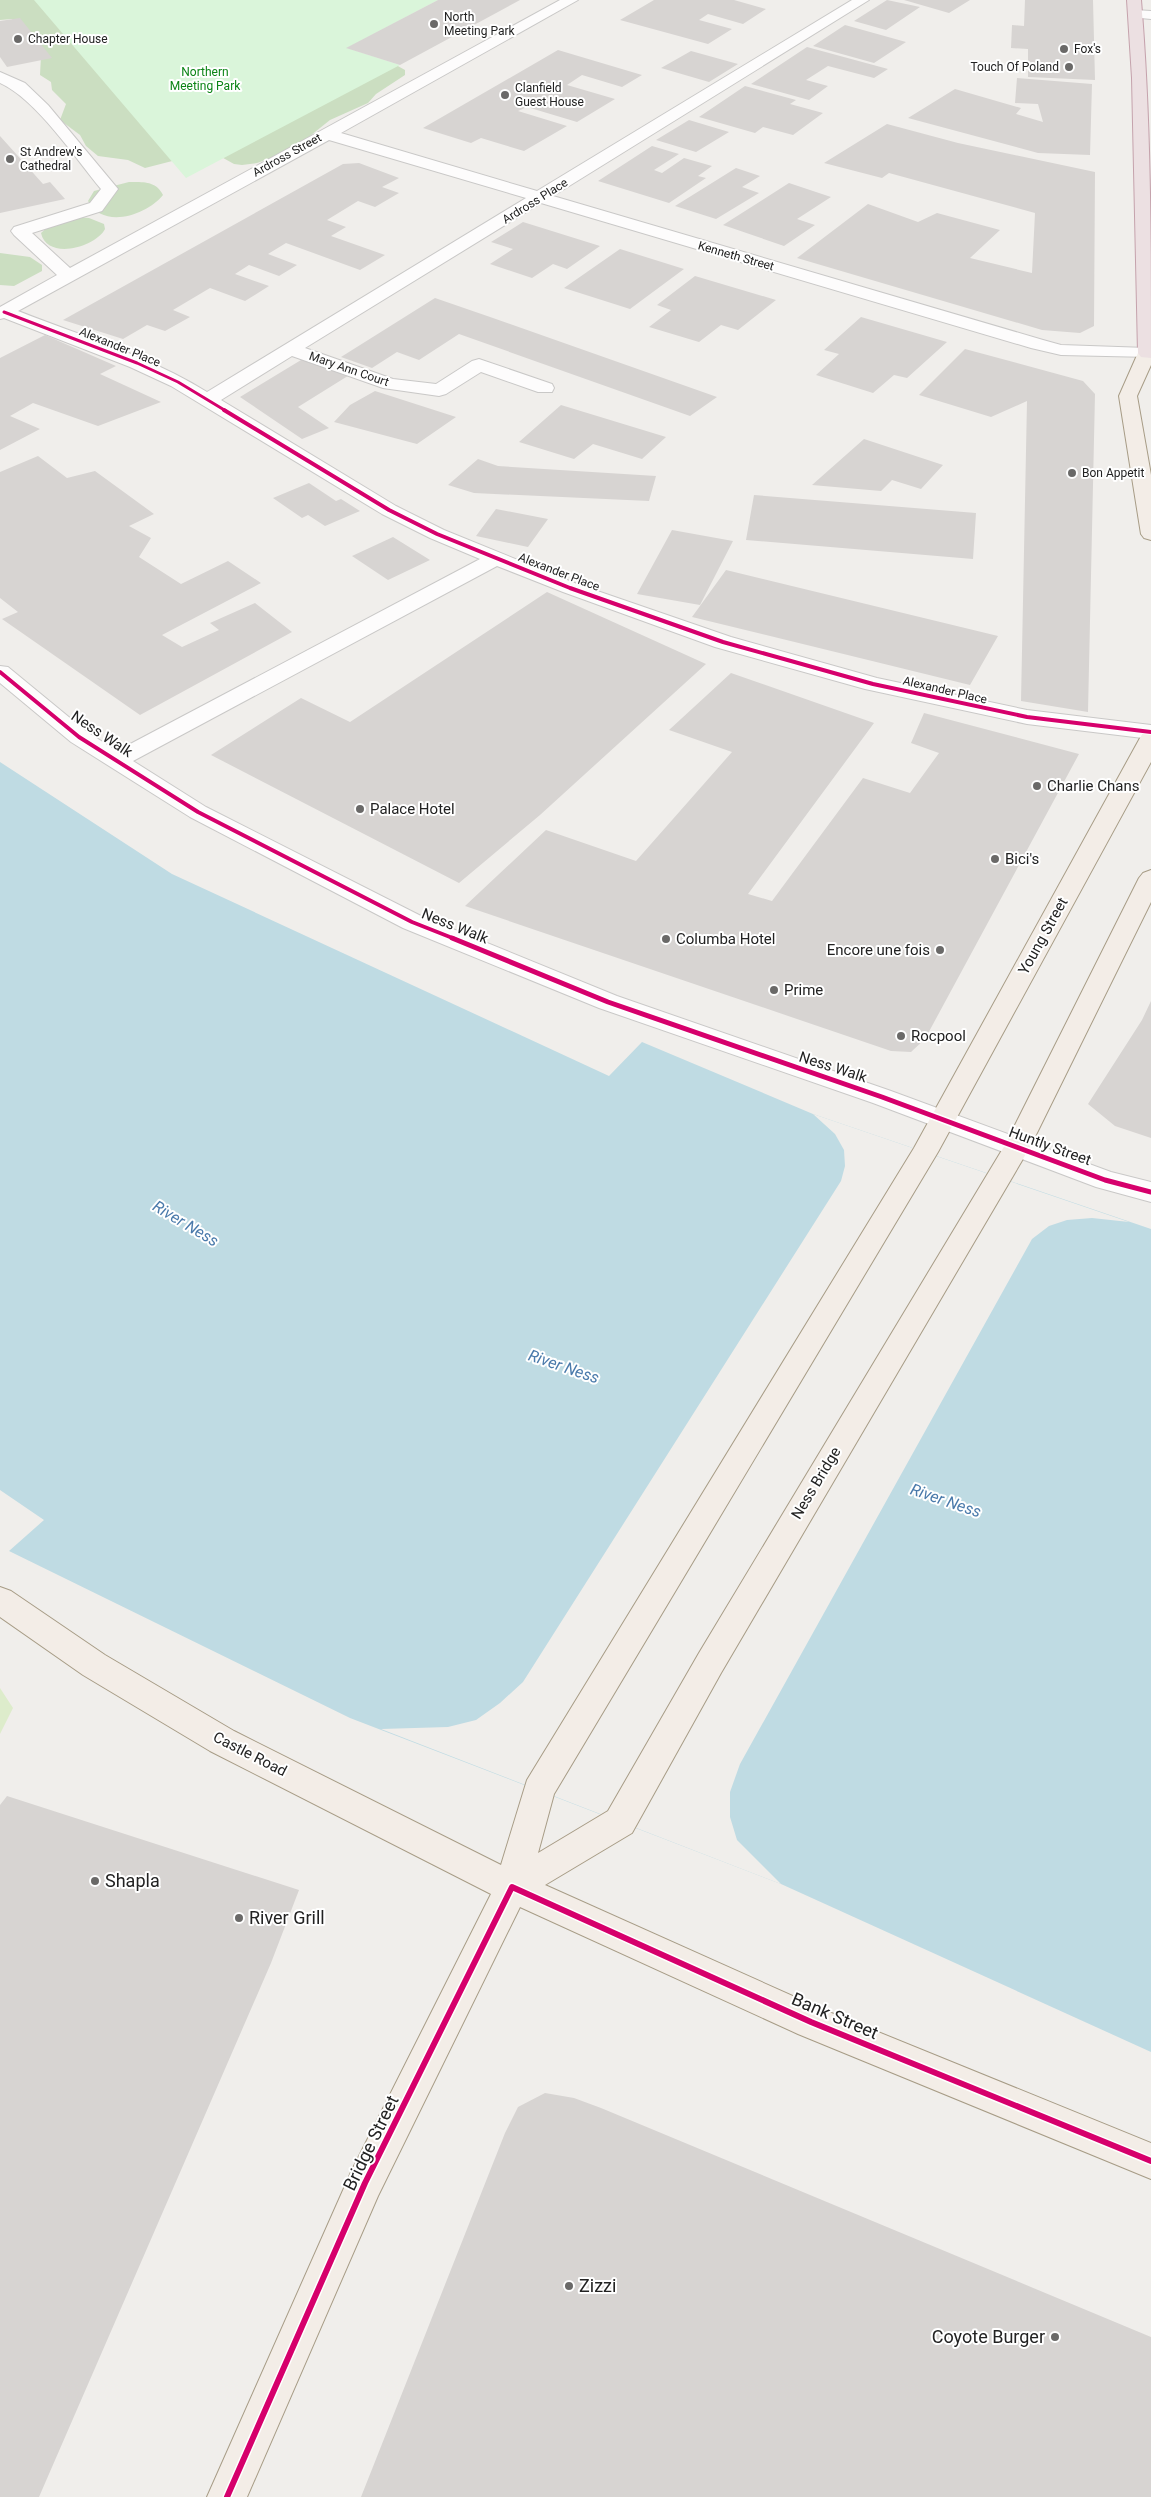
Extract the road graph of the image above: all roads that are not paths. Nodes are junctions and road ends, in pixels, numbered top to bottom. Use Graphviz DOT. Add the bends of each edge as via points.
graph roads {
  1 [pos="571,0"];
  2 [pos="862,0"];
  3 [pos="1140,9"];
  4 [pos="0,77"];
  5 [pos="326,134"];
  6 [pos="539,198"];
  7 [pos="68,276"];
  8 [pos="2,313"];
  9 [pos="292,350"];
  10 [pos="1150,355"];
  11 [pos="545,388"];
  12 [pos="207,400"];
  13 [pos="1151,534"];
  14 [pos="496,558"];
  15 [pos="0,672"];
  16 [pos="1150,744"];
  17 [pos="118,760"];
  18 [pos="1151,878"];
  19 [pos="942,1120"];
  20 [pos="1017,1147"];
  21 [pos="1151,1192"];
  22 [pos="0,1600"];
  23 [pos="512,1887"];
  24 [pos="1151,2161"];
  25 [pos="226,2497"];
  1 -- 5 [label="street, Ardross Street"];
  2 -- 6 [label="street, Ardross Place"];
  3 -- 10 [label="highway"];
  4 -- 7 [label="street" via="20,86 42,108 110,190 96,207 20,231"];
  5 -- 6 [label="street, Kenneth Street"];
  5 -- 7 [label="street, Ardross Street"];
  6 -- 9 [label="street, Ardross Place"];
  6 -- 10 [label="street, Kenneth Street" via="1061,350"];
  7 -- 8 [label="street, Ardross Street"];
  8 -- 12 [label="street, Alexander Place" via="137,363"];
  9 -- 11 [label="street, Mary Ann Court" via="390,384 440,390 479,365"];
  9 -- 12 [label="street, Ardross Place"];
  10 -- 13 [label="main road" via="1128,396"];
  12 -- 14 [label="street, Alexander Place" via="390,510"];
  14 -- 16 [label="street, Alexander Place" via="723,642 873,684"];
  14 -- 17 [label="street"];
  15 -- 17 [label="street, Ness Walk" via="79,737"];
  16 -- 19 [label="main road, Young Street"];
  17 -- 19 [label="street, Ness Walk" via="198,812 412,922 608,1002"];
  18 -- 20 [label="main road"];
  19 -- 20 [label="street, Huntly Street"];
  19 -- 23 [label="main road" via="538,1790"];
  20 -- 21 [label="street, Huntly Street" via="1105,1180"];
  20 -- 23 [label="main road, Ness Bridge" via="710,1664 620,1822"];
  22 -- 23 [label="main road, Castle Road" via="94,1665 222,1741"];
  23 -- 24 [label="main road, Bank Street" via="811,2022"];
  23 -- 25 [label="main road, Bridge Street" via="365,2183"];
}
